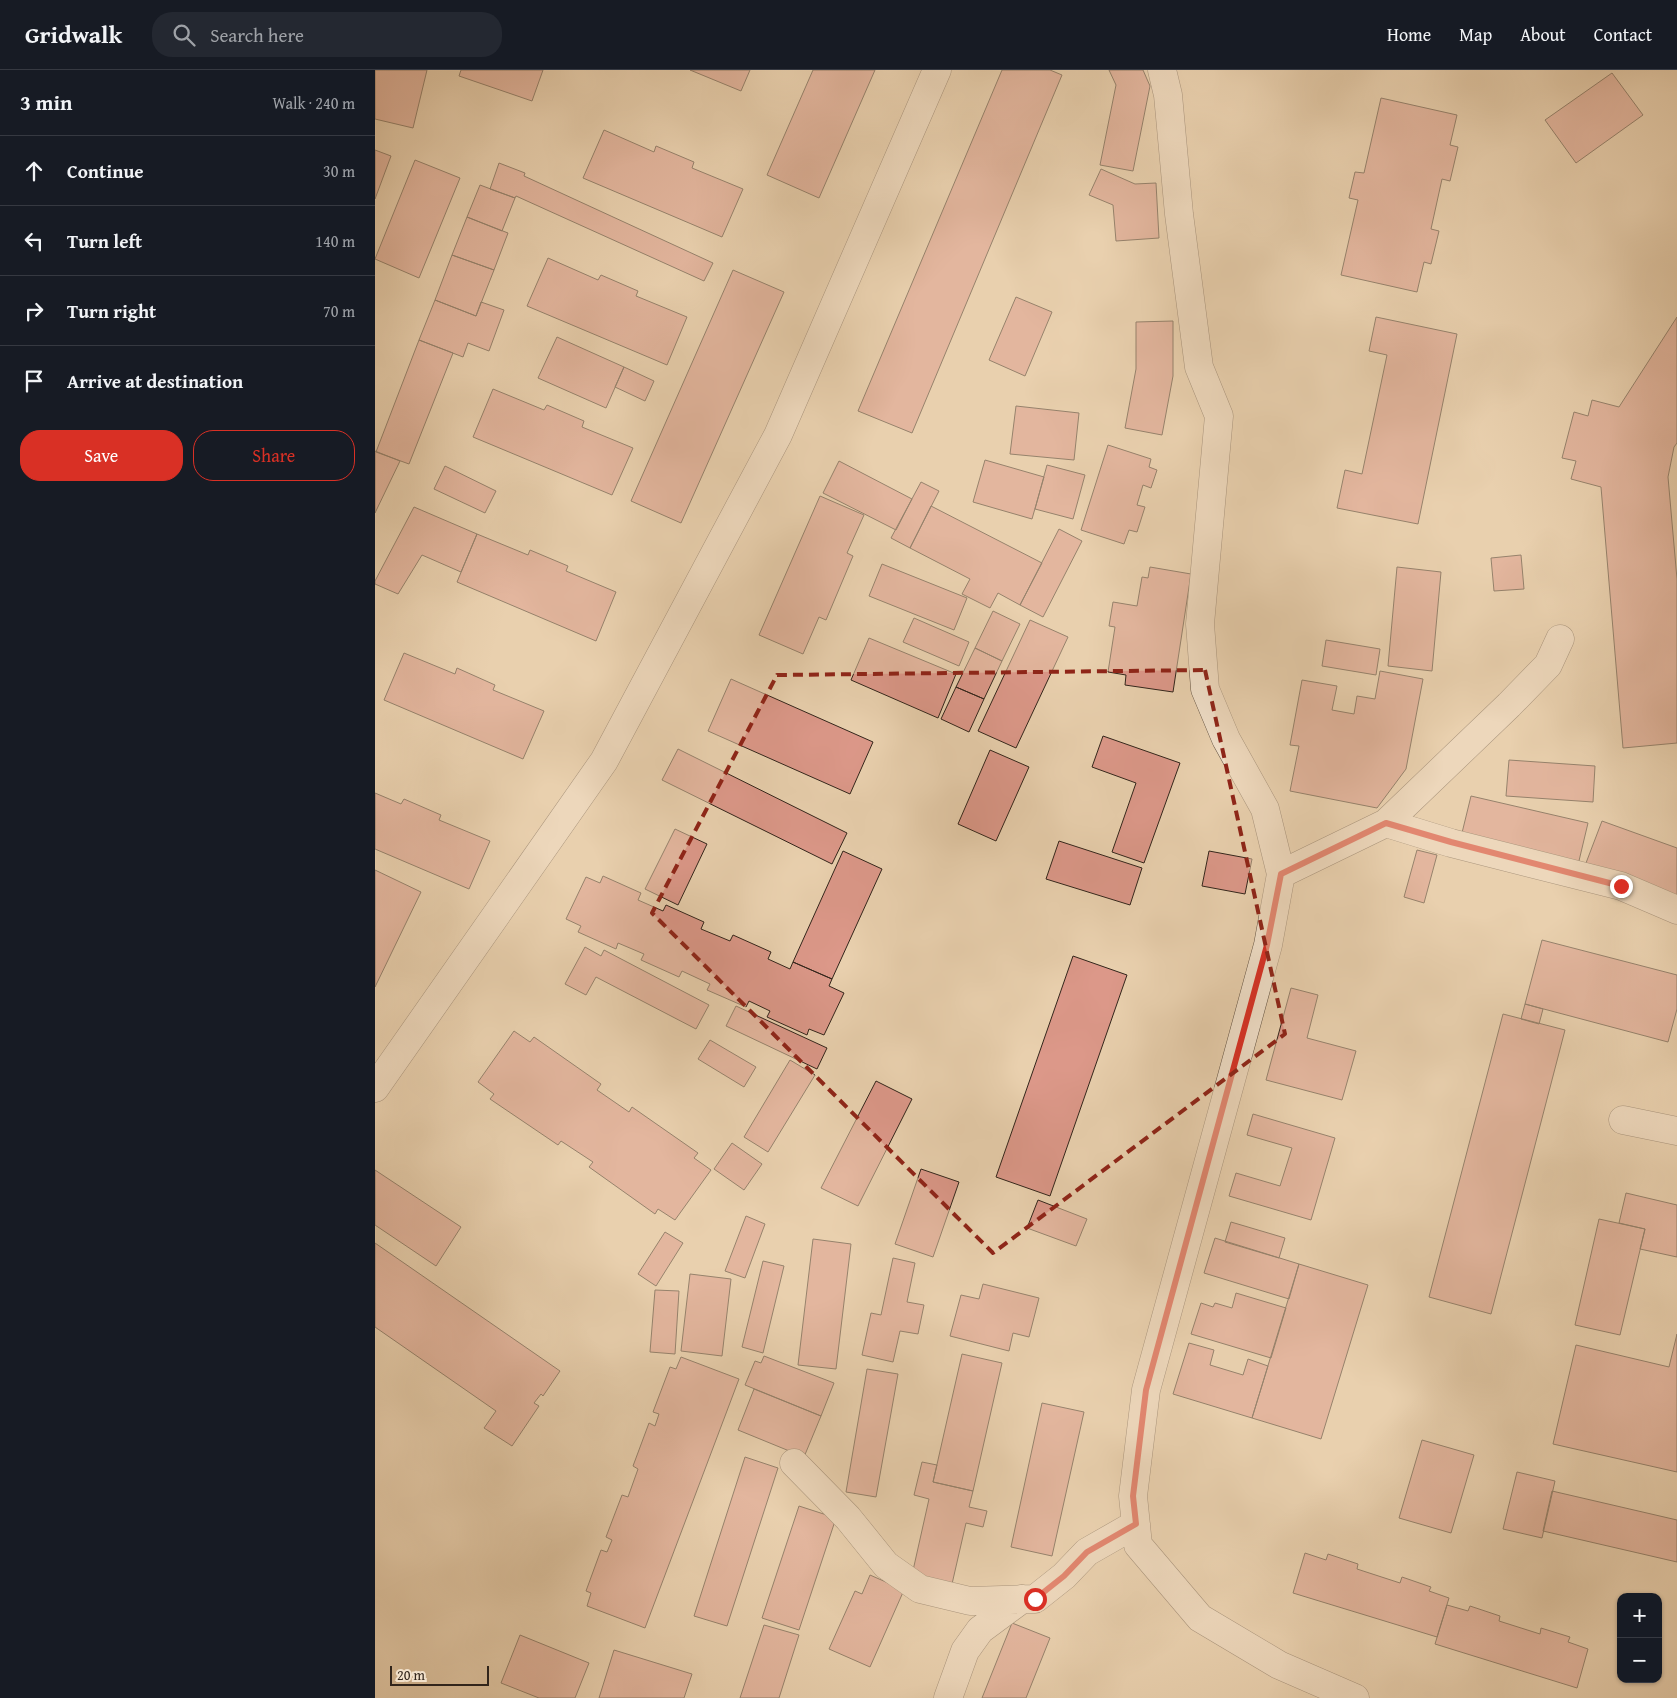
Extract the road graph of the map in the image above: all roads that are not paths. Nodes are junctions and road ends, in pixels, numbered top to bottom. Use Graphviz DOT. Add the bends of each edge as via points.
graph roads {
  1 [pos="937,70"];
  2 [pos="1162,70"];
  3 [pos="1560,639"];
  4 [pos="1386,823"];
  5 [pos="1281,874"];
  6 [pos="1677,910"];
  7 [pos="375,1088"];
  8 [pos="1623,1120"];
  9 [pos="1677,1132"];
  10 [pos="794,1463"];
  11 [pos="1136,1524"];
  12 [pos="1022,1599"];
  13 [pos="948,1698"];
  14 [pos="1355,1698"];
  1 -- 7 [label="street" via="778,435 604,761"];
  2 -- 5 [label="street" via="1168,95 1179,214 1199,367 1219,416 1200,624 1205,689 1226,739 1265,809"];
  3 -- 4 [label="street" via="1548,664 1509,706"];
  4 -- 5 [label="street"];
  4 -- 6 [label="street" via="1621,886"];
  5 -- 11 [label="street" via="1267,945 1146,1390 1133,1496"];
  8 -- 9 [label="street"];
  10 -- 12 [label="street" via="848,1518 886,1565 920,1589 970,1601"];
  11 -- 12 [label="street" via="1087,1552 1035,1599"];
  11 -- 14 [label="street" via="1138,1544 1200,1618 1279,1665"];
  12 -- 13 [label="street" via="980,1630 965,1651"];
}
